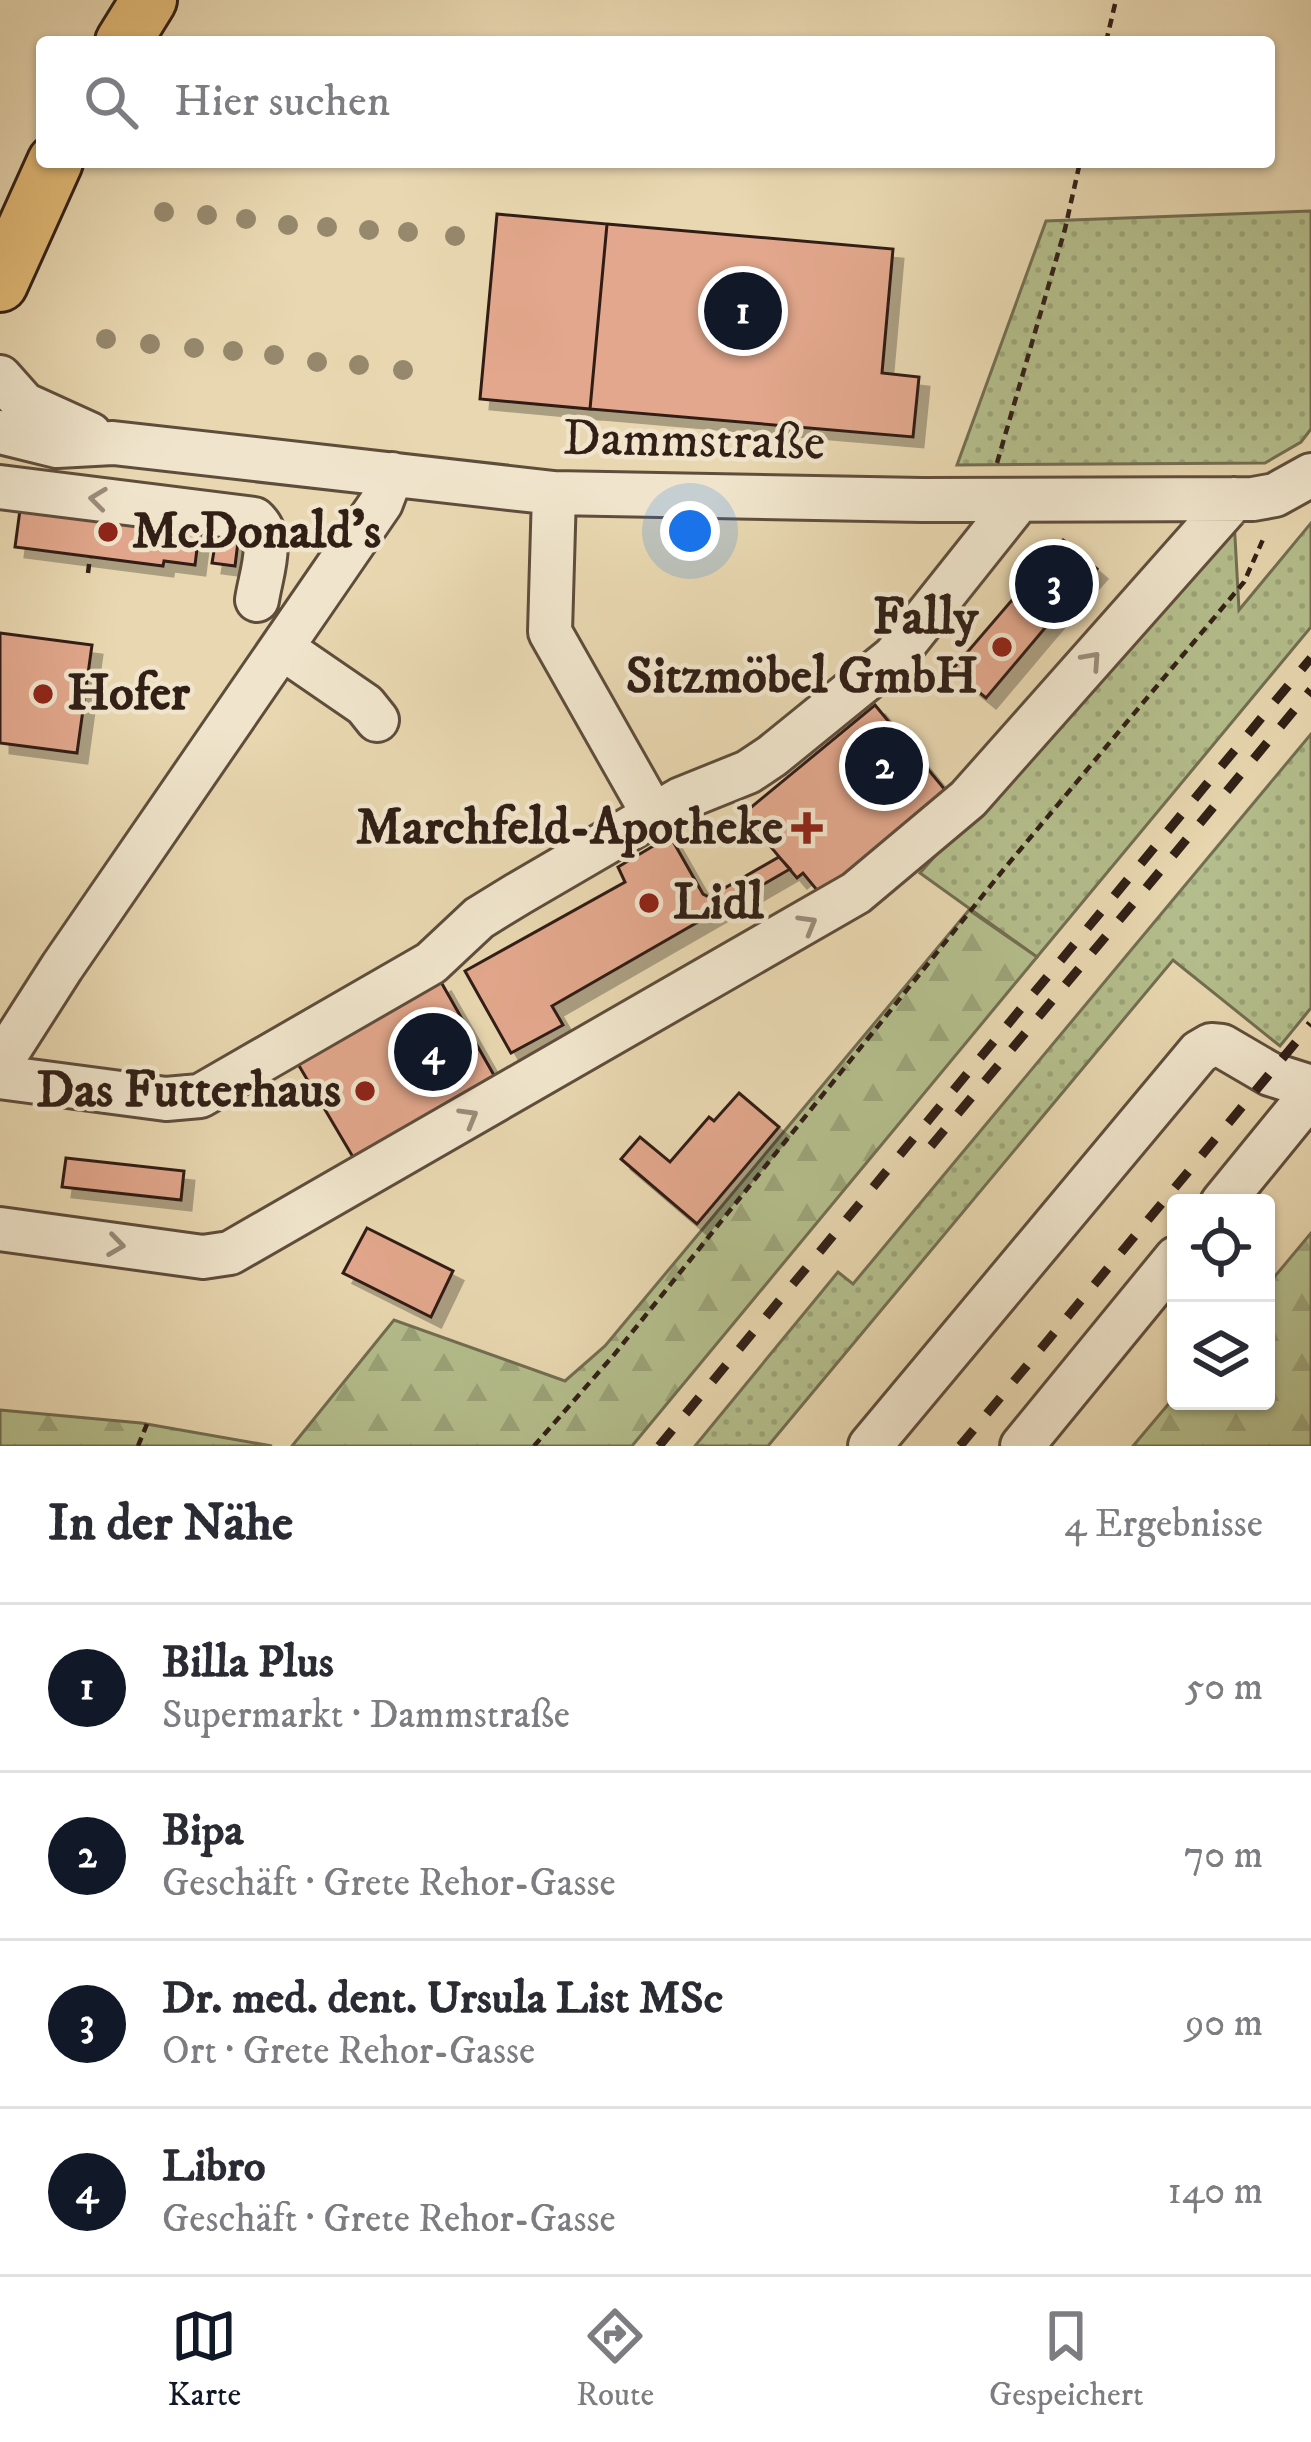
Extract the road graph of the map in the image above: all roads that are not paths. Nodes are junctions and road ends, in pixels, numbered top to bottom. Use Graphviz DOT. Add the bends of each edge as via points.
graph roads {
  1 [pos="149,0"];
  2 [pos="127,36"];
  3 [pos="37,168"];
  4 [pos="52,168"];
  5 [pos="0,215"];
  6 [pos="0,284"];
  7 [pos="0,377"];
  8 [pos="0,432"];
  9 [pos="113,443"];
  10 [pos="392,475"];
  11 [pos="1007,485"];
  12 [pos="0,487"];
  13 [pos="1273,490"];
  14 [pos="554,493"];
  15 [pos="256,599"];
  16 [pos="283,648"];
  17 [pos="377,720"];
  18 [pos="653,814"];
  19 [pos="0,1064"];
  20 [pos="0,1077"];
  21 [pos="1311,1090"];
  22 [pos="1229,1194"];
  23 [pos="0,1229"];
  24 [pos="1167,1269"];
  25 [pos="870,1446"];
  26 [pos="1022,1446"];
  1 -- 2 [label="main road"];
  3 -- 5 [label="main road"];
  4 -- 6 [label="main road"];
  7 -- 9 [label="street, Dammstraße" via="24,404"];
  8 -- 9 [label="street, Dammstraße" via="57,446"];
  9 -- 10 [label="street, Dammstraße"];
  10 -- 14 [label="street, Dammstraße"];
  10 -- 16 [label="street"];
  11 -- 13 [label="street, Dammstraße"];
  11 -- 14 [label="street, Dammstraße"];
  11 -- 18 [label="street" via="875,675 748,772"];
  15 -- 12 [label="street, one-way" via="267,538 254,519"];
  23 -- 13 [label="street, one-way" via="203,1257 230,1253 827,912 968,799"];
  14 -- 18 [label="street" via="550,632"];
  16 -- 17 [label="street"];
  16 -- 19 [label="street"];
  18 -- 20 [label="street" via="479,917 430,963 200,1096 166,1099"];
  21 -- 22 [label="street"];
  21 -- 25 [label="street" via="1222,1046 1199,1052"];
  24 -- 26 [label="street"];
}
